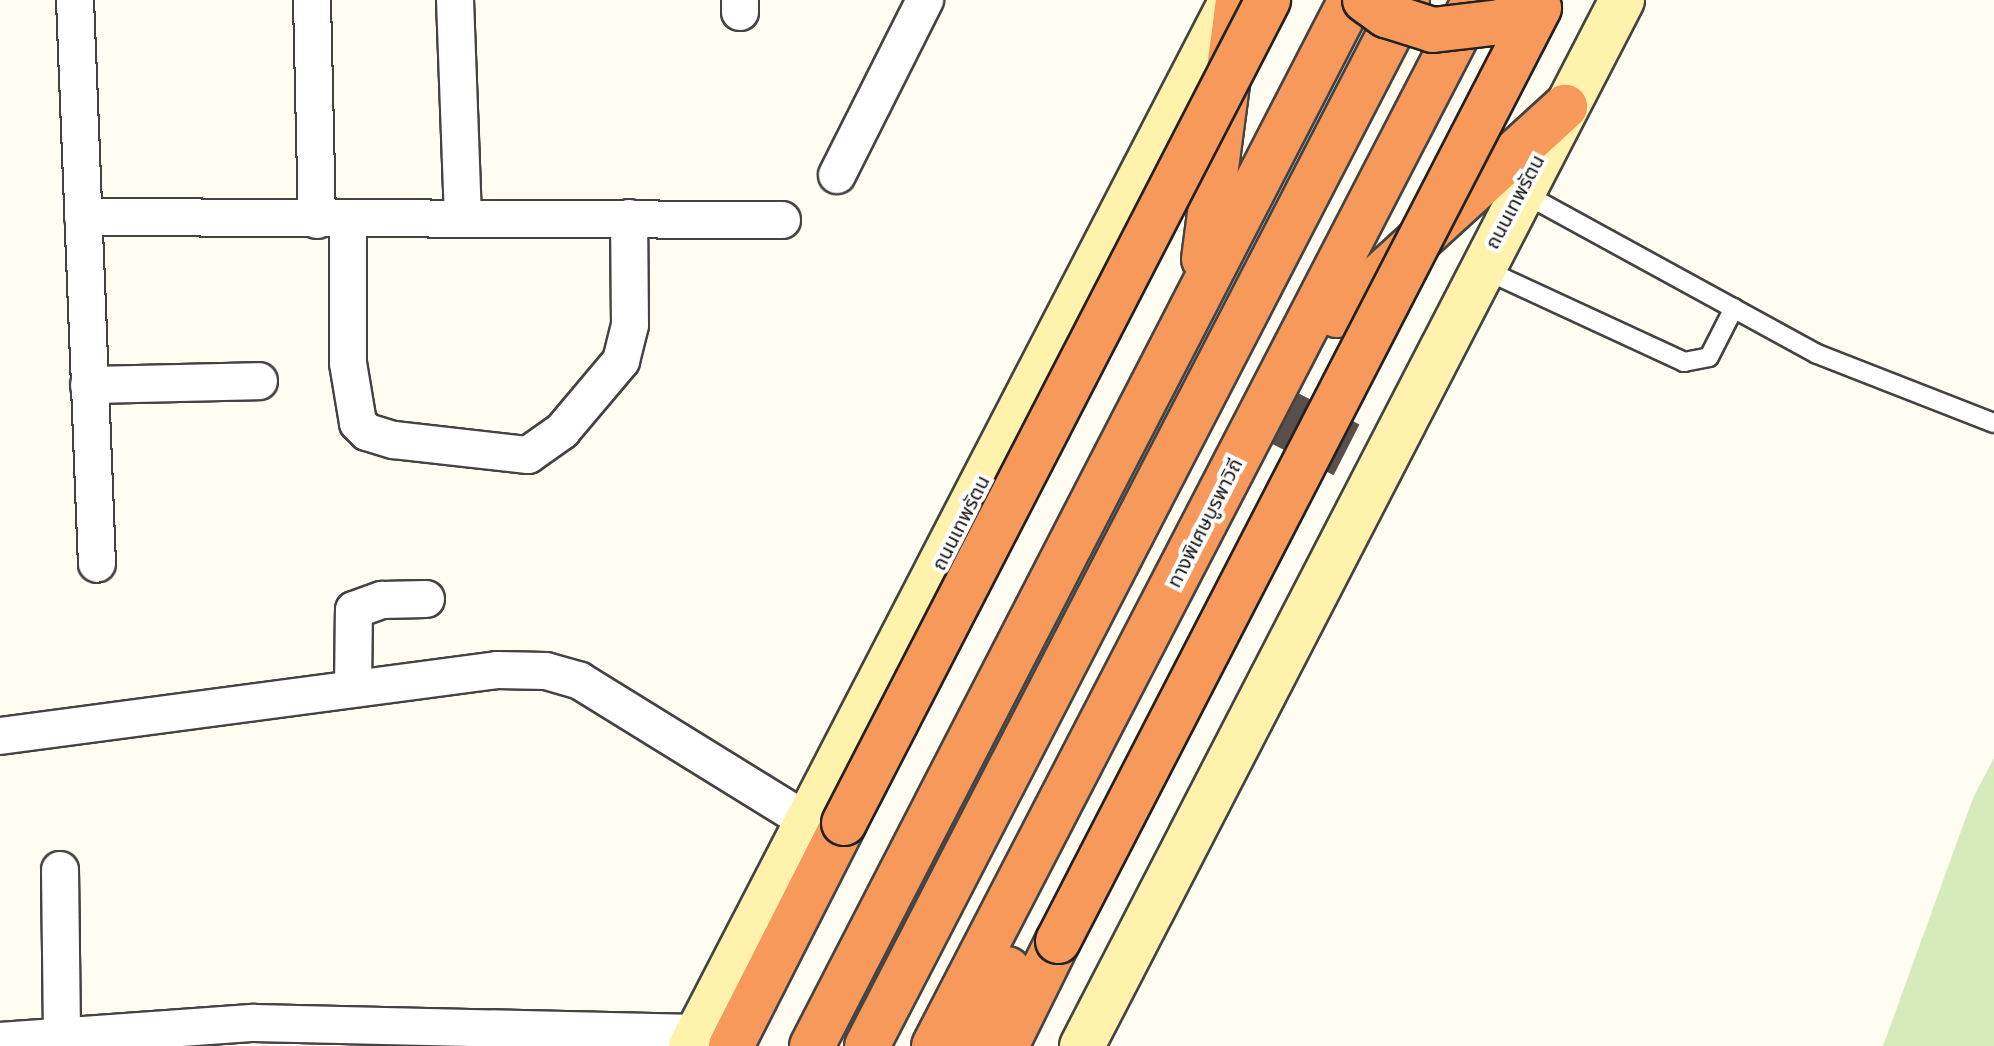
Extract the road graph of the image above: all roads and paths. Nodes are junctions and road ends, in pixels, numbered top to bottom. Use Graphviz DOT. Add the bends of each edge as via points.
graph roads {
  1 [pos="75,0"];
  2 [pos="312,0"];
  3 [pos="455,0"];
  4 [pos="925,0"];
  5 [pos="1235,0"];
  6 [pos="1268,0"];
  7 [pos="1351,0"];
  8 [pos="1365,0"];
  9 [pos="1407,0"];
  10 [pos="1475,0"];
  11 [pos="1622,0"];
  12 [pos="1527,3"];
  13 [pos="1565,107"];
  14 [pos="837,175"];
  15 [pos="1520,191"];
  16 [pos="463,216"];
  17 [pos="83,217"];
  18 [pos="629,218"];
  19 [pos="333,219"];
  20 [pos="782,220"];
  21 [pos="1481,268"];
  22 [pos="1200,289"];
  23 [pos="1734,308"];
  24 [pos="1337,315"];
  25 [pos="259,381"];
  26 [pos="89,385"];
  27 [pos="1994,423"];
  28 [pos="97,564"];
  29 [pos="426,599"];
  30 [pos="353,688"];
  31 [pos="0,736"];
  32 [pos="807,821"];
  33 [pos="60,870"];
  34 [pos="62,1036"];
  35 [pos="0,1041"];
  36 [pos="706,1042"];
  37 [pos="812,1046"];
  38 [pos="867,1046"];
  39 [pos="934,1046"];
  40 [pos="969,1046"];
  41 [pos="1006,1046"];
  42 [pos="1082,1046"];
  1 -- 17 [label="street"];
  2 -- 19 [label="street"];
  3 -- 16 [label="street"];
  4 -- 14 [label="street"];
  5 -- 22 [label="highway"];
  5 -- 32 [label="main road, ถนนเทพรัตน"];
  6 -- 36 [label="highway, bridge"];
  7 -- 22 [label="highway"];
  8 -- 12 [label="highway, bridge" via="1386,15 1433,30 1500,22"];
  9 -- 38 [label="highway"];
  10 -- 39 [label="highway, ทางพิเศษบูรพาวิถี"];
  11 -- 13 [label="main road, ถนนเทพรัตน"];
  12 -- 24 [label="highway"];
  12 -- 41 [label="highway, bridge"];
  13 -- 15 [label="main road, ถนนเทพรัตน"];
  13 -- 24 [label="highway"];
  15 -- 21 [label="main road, ถนนเทพรัตน"];
  15 -- 23 [label="lane"];
  16 -- 18 [label="street"];
  16 -- 19 [label="street"];
  17 -- 19 [label="street"];
  17 -- 26 [label="street"];
  18 -- 19 [label="street" via="630,325 621,361 562,431 528,455 394,440 367,432 358,423"];
  18 -- 20 [label="street"];
  21 -- 23 [label="lane" via="1684,362 1709,357"];
  21 -- 42 [label="main road, ถนนเทพรัตน"];
  22 -- 37 [label="highway"];
  23 -- 27 [label="lane" via="1817,354"];
  24 -- 40 [label="highway"];
  25 -- 26 [label="street"];
  26 -- 28 [label="street"];
  29 -- 30 [label="street" via="373,601 354,610"];
  30 -- 31 [label="street"];
  30 -- 32 [label="street" via="497,670 546,671 580,681"];
  32 -- 36 [label="main road, ถนนเทพรัตน"];
  33 -- 34 [label="street"];
  34 -- 35 [label="street"];
  34 -- 36 [label="street" via="254,1023"];
}
